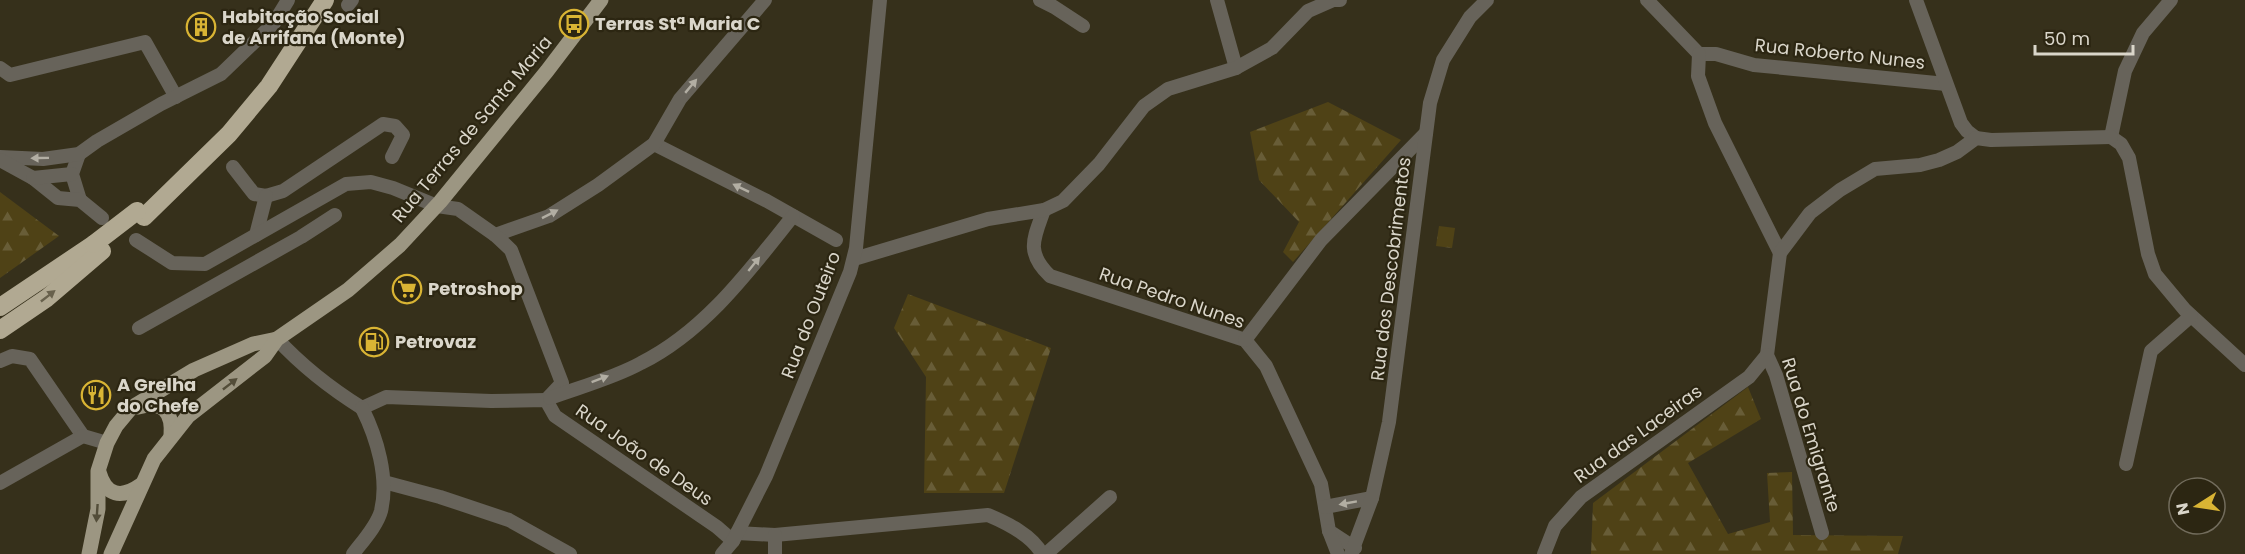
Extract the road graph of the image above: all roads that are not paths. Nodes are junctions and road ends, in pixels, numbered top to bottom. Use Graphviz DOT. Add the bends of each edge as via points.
graph roads {
  1 [pos="288,0"];
  2 [pos="315,0"];
  3 [pos="325,0"];
  4 [pos="601,0"];
  5 [pos="765,0"];
  6 [pos="880,0"];
  7 [pos="1040,0"];
  8 [pos="1217,0"];
  9 [pos="1340,0"];
  10 [pos="1487,0"];
  11 [pos="1647,0"];
  12 [pos="1916,0"];
  13 [pos="2171,0"];
  14 [pos="1083,26"];
  15 [pos="1699,54"];
  16 [pos="0,68"];
  17 [pos="1236,68"];
  18 [pos="1946,84"];
  19 [pos="176,97"];
  20 [pos="1426,133"];
  21 [pos="2111,137"];
  22 [pos="1976,138"];
  23 [pos="654,144"];
  24 [pos="79,154"];
  25 [pos="392,157"];
  26 [pos="0,158"];
  27 [pos="232,167"];
  28 [pos="72,174"];
  29 [pos="33,178"];
  30 [pos="266,196"];
  31 [pos="80,200"];
  32 [pos="437,206"];
  33 [pos="1044,210"];
  34 [pos="141,214"];
  35 [pos="335,215"];
  36 [pos="793,216"];
  37 [pos="288,217"];
  38 [pos="102,218"];
  39 [pos="256,235"];
  40 [pos="495,235"];
  41 [pos="301,237"];
  42 [pos="136,240"];
  43 [pos="836,240"];
  44 [pos="98,247"];
  45 [pos="1780,253"];
  46 [pos="854,259"];
  47 [pos="0,307"];
  48 [pos="2191,316"];
  49 [pos="139,328"];
  50 [pos="0,330"];
  51 [pos="277,339"];
  52 [pos="1245,340"];
  53 [pos="1767,355"];
  54 [pos="2243,359"];
  55 [pos="0,361"];
  56 [pos="546,399"];
  57 [pos="131,408"];
  58 [pos="362,408"];
  59 [pos="83,436"];
  60 [pos="171,436"];
  61 [pos="107,443"];
  62 [pos="2126,464"];
  63 [pos="98,471"];
  64 [pos="0,483"];
  65 [pos="384,483"];
  66 [pos="141,485"];
  67 [pos="1110,497"];
  68 [pos="1372,498"];
  69 [pos="1325,507"];
  70 [pos="1329,531"];
  71 [pos="1822,533"];
  72 [pos="775,535"];
  73 [pos="735,537"];
  74 [pos="1353,551"];
  75 [pos="89,554"];
  76 [pos="111,554"];
  77 [pos="353,554"];
  78 [pos="570,554"];
  79 [pos="722,554"];
  80 [pos="775,554"];
  81 [pos="1044,554"];
  82 [pos="1338,554"];
  83 [pos="1544,554"];
  1 -- 19 [label="street" via="274,23 221,74"];
  2 -- 34 [label="highway" via="262,81 222,130"];
  3 -- 34 [label="highway" via="262,94 229,134"];
  4 -- 32 [label="main road, Rua Terras de Santa Maria"];
  23 -- 5 [label="street, one-way" via="680,99"];
  6 -- 46 [label="street, Rua do Outeiro"];
  7 -- 14 [label="street"];
  8 -- 17 [label="street"];
  9 -- 17 [label="street" via="1308,11 1272,48"];
  10 -- 20 [label="street, Rua dos Descobrimentos" via="1470,18 1443,60"];
  11 -- 15 [label="street"];
  12 -- 18 [label="street"];
  13 -- 21 [label="street" via="2143,33 2125,71"];
  15 -- 18 [label="street, Rua Roberto Nunes" via="1716,54 1754,65"];
  15 -- 45 [label="street" via="1698,76 1715,123"];
  16 -- 19 [label="street" via="10,75 145,42"];
  17 -- 33 [label="street" via="1168,89 1144,106 1099,164 1063,201"];
  18 -- 22 [label="street" via="1961,123"];
  19 -- 24 [label="street"];
  20 -- 52 [label="street" via="1321,240"];
  20 -- 68 [label="street, Rua dos Descobrimentos" via="1389,423"];
  21 -- 22 [label="street"];
  21 -- 48 [label="street" via="2121,144 2129,158 2155,274"];
  22 -- 45 [label="street, Rua do Emigrante" via="1939,160 1875,169 1810,213"];
  36 -- 23 [label="street, one-way"];
  40 -- 23 [label="street, one-way" via="549,216"];
  24 -- 26 [label="street, one-way" via="43,159"];
  24 -- 28 [label="street"];
  25 -- 30 [label="street" via="403,135 395,126 383,124 283,191"];
  26 -- 29 [label="street"];
  27 -- 30 [label="street" via="254,194"];
  28 -- 29 [label="street"];
  28 -- 31 [label="street"];
  29 -- 31 [label="street" via="58,198"];
  30 -- 39 [label="street"];
  31 -- 38 [label="street"];
  32 -- 37 [label="street" via="370,182 346,184"];
  32 -- 40 [label="street" via="458,209"];
  32 -- 51 [label="main road, Rua Terras de Santa Maria" via="348,290"];
  33 -- 46 [label="street" via="988,219"];
  33 -- 52 [label="street, Rua Pedro Nunes" via="1033,242 1037,264 1050,276"];
  34 -- 44 [label="highway, bridge"];
  35 -- 41 [label="street"];
  36 -- 43 [label="street"];
  56 -- 36 [label="street, one-way" via="641,363 694,329 749,271"];
  37 -- 39 [label="street"];
  37 -- 41 [label="street"];
  39 -- 42 [label="street" via="205,264 172,263"];
  40 -- 56 [label="street" via="511,250 562,384"];
  41 -- 49 [label="street"];
  44 -- 47 [label="highway"];
  50 -- 44 [label="highway, one-way" via="47,298"];
  45 -- 53 [label="street, Rua do Emigrante"];
  46 -- 73 [label="street, Rua do Outeiro" via="766,476"];
  48 -- 54 [label="street"];
  48 -- 62 [label="street" via="2151,351"];
  51 -- 57 [label="main road" via="254,344 194,370"];
  51 -- 58 [label="street" via="327,386"];
  60 -- 51 [label="main road, one-way" via="188,416 265,356"];
  52 -- 69 [label="street, Rua Pedro Nunes" via="1266,366 1321,484"];
  53 -- 71 [label="street, Rua do Emigrante"];
  53 -- 83 [label="street, Rua das Laceiras" via="1749,377 1581,497 1555,526"];
  55 -- 59 [label="street" via="12,356 30,360"];
  56 -- 58 [label="street" via="386,397"];
  56 -- 73 [label="street, Rua João de Deus" via="555,416"];
  57 -- 60 [label="main road" via="157,405 165,410 170,416"];
  57 -- 61 [label="main road"];
  58 -- 65 [label="street" via="371,427"];
  59 -- 61 [label="street"];
  59 -- 64 [label="street"];
  60 -- 66 [label="main road"];
  61 -- 63 [label="main road"];
  63 -- 66 [label="main road" via="110,491 123,494"];
  63 -- 75 [label="main road, one-way" via="98,509"];
  65 -- 77 [label="street" via="380,513"];
  65 -- 78 [label="street" via="508,520"];
  66 -- 76 [label="main road"];
  67 -- 81 [label="street"];
  68 -- 69 [label="street, one-way"];
  68 -- 74 [label="street, Rua dos Descobrimentos"];
  69 -- 70 [label="street, Rua Pedro Nunes"];
  70 -- 74 [label="street"];
  70 -- 82 [label="street, Rua Pedro Nunes"];
  72 -- 73 [label="street"];
  72 -- 80 [label="street"];
  72 -- 81 [label="street" via="988,515 1012,526"];
  73 -- 79 [label="street, Rua do Outeiro"];
}
